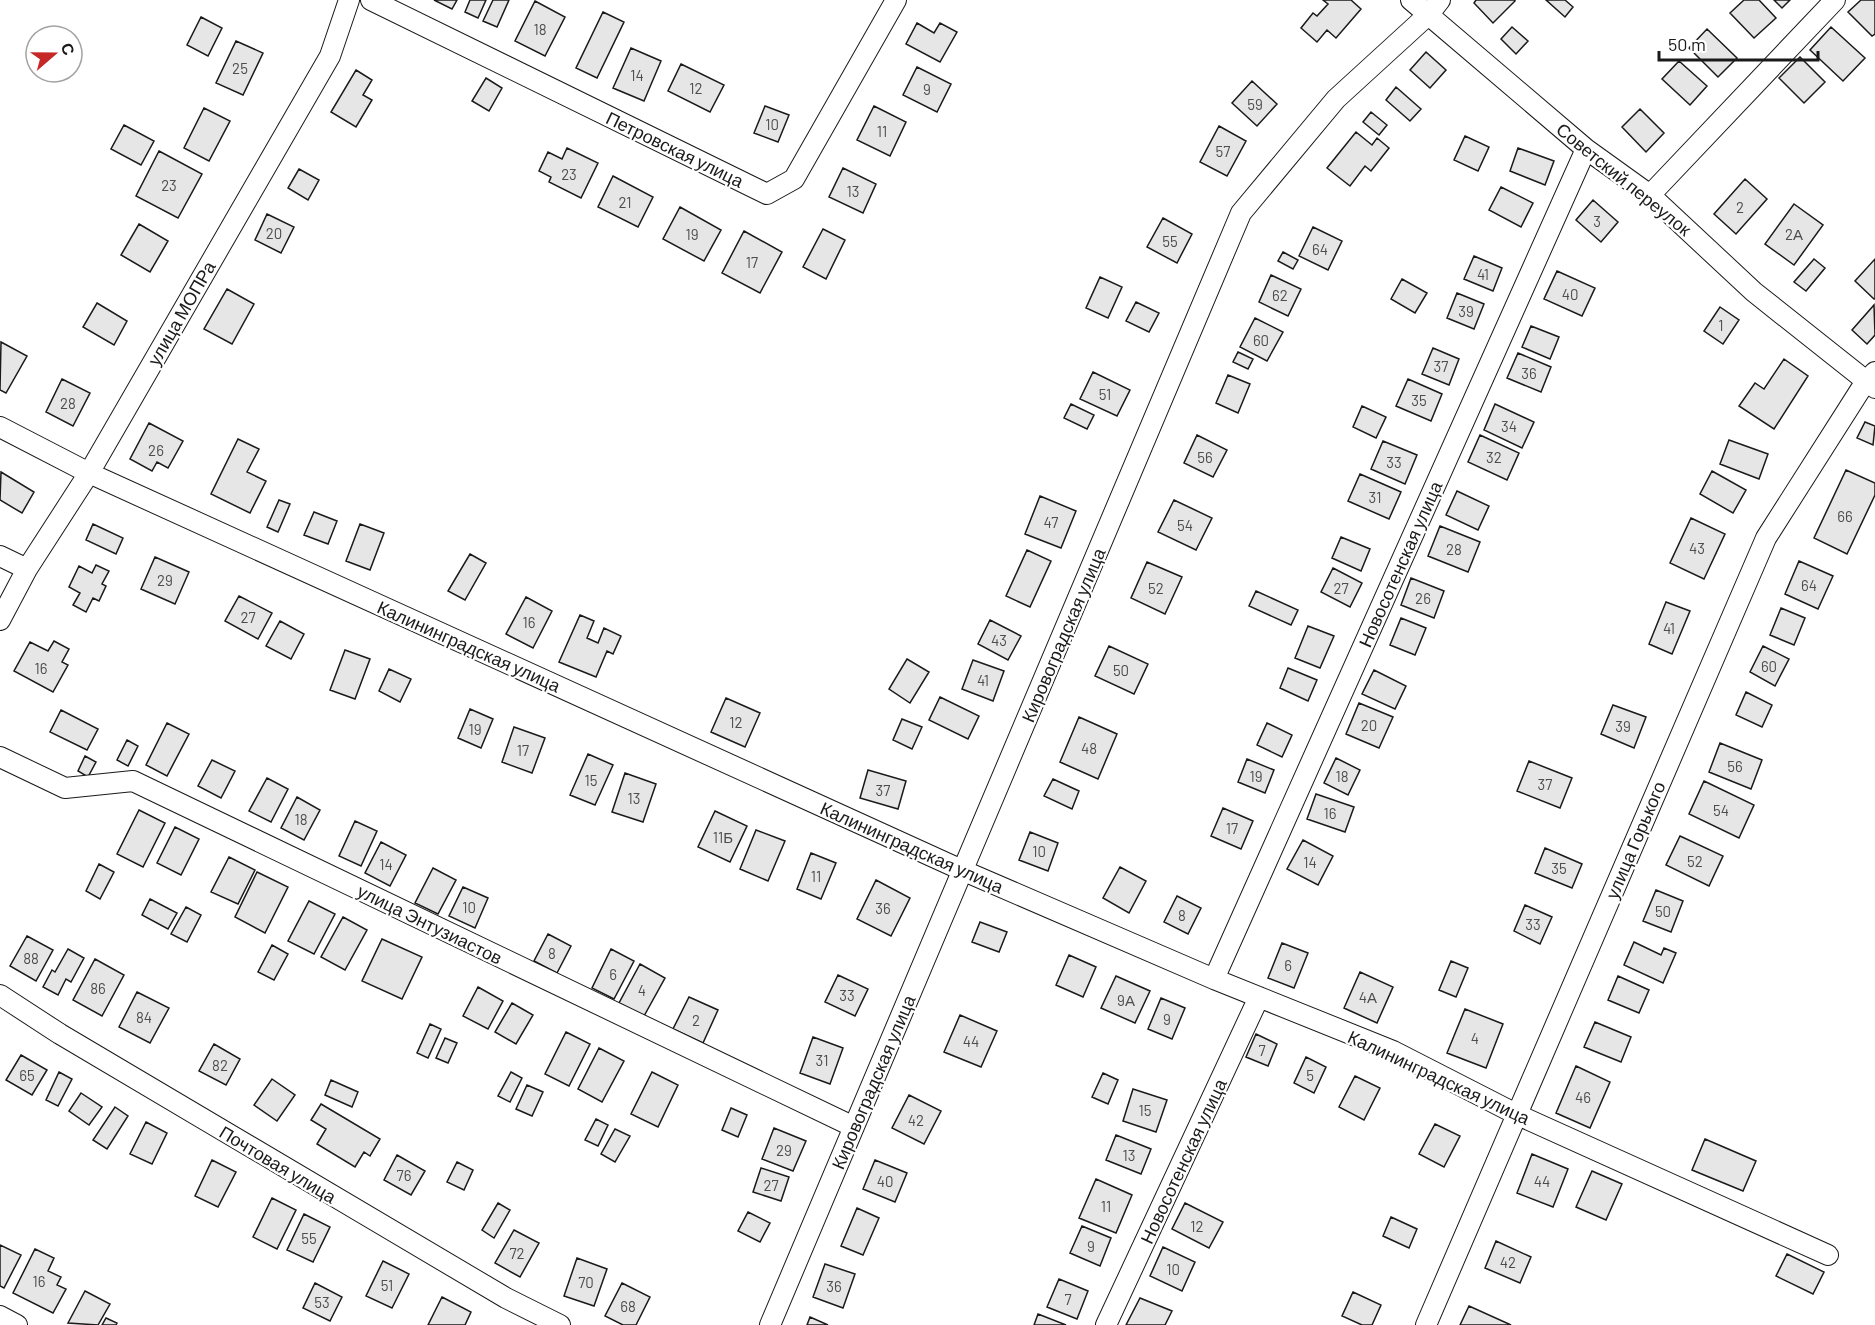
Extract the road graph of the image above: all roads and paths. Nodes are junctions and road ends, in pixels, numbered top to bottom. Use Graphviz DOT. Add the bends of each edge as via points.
graph roads {
  1 [pos="349,0"];
  2 [pos="371,0"];
  3 [pos="896,0"];
  4 [pos="1411,0"];
  5 [pos="1835,0"];
  6 [pos="1434,7"];
  7 [pos="1586,149"];
  8 [pos="1650,195"];
  9 [pos="1872,380"];
  10 [pos="0,427"];
  11 [pos="88,473"];
  12 [pos="0,556"];
  13 [pos="27,569"];
  14 [pos="0,620"];
  15 [pos="0,757"];
  16 [pos="964,871"];
  17 [pos="1214,979"];
  18 [pos="0,995"];
  19 [pos="1259,997"];
  20 [pos="1518,1115"];
  21 [pos="854,1127"];
  22 [pos="1828,1256"];
  23 [pos="0,1316"];
  24 [pos="16,1325"];
  25 [pos="560,1325"];
  26 [pos="770,1325"];
  27 [pos="1106,1325"];
  28 [pos="1426,1325"];
  1 -- 11 [label="street, улица МОПРа" via="330,56"];
  2 -- 3 [label="street, Петровская улица" via="768,194 794,179"];
  4 -- 6 [label="street, Советский переулок"];
  5 -- 8 [label="street"];
  6 -- 7 [label="street, Советский переулок"];
  6 -- 16 [label="street, Кировоградская улица" via="1336,99 1241,213"];
  7 -- 8 [label="street, Советский переулок"];
  7 -- 17 [label="street, Новосотенская улица"];
  8 -- 9 [label="street, Советский переулок" via="1754,292"];
  9 -- 20 [label="street, улица Горького" via="1766,538"];
  10 -- 11 [label="street, Калининградская улица"];
  11 -- 13 [label="street, улица МОПРа"];
  11 -- 16 [label="street, Калининградская улица"];
  12 -- 13 [label="street"];
  13 -- 14 [label="street, улица МОПРа"];
  15 -- 21 [label="street, улица Энтузиастов" via="65,788 133,781"];
  16 -- 17 [label="street, Калининградская улица"];
  16 -- 21 [label="street, Кировоградская улица"];
  17 -- 19 [label="street, Калининградская улица"];
  18 -- 25 [label="street, Почтовая улица" via="506,1298"];
  19 -- 20 [label="street, Калининградская улица" via="1393,1052"];
  19 -- 27 [label="street, Новосотенская улица"];
  20 -- 22 [label="street, Калининградская улица"];
  20 -- 28 [label="street, улица Горького"];
  21 -- 26 [label="street, Кировоградская улица"];
  23 -- 24 [label="street"];
}
